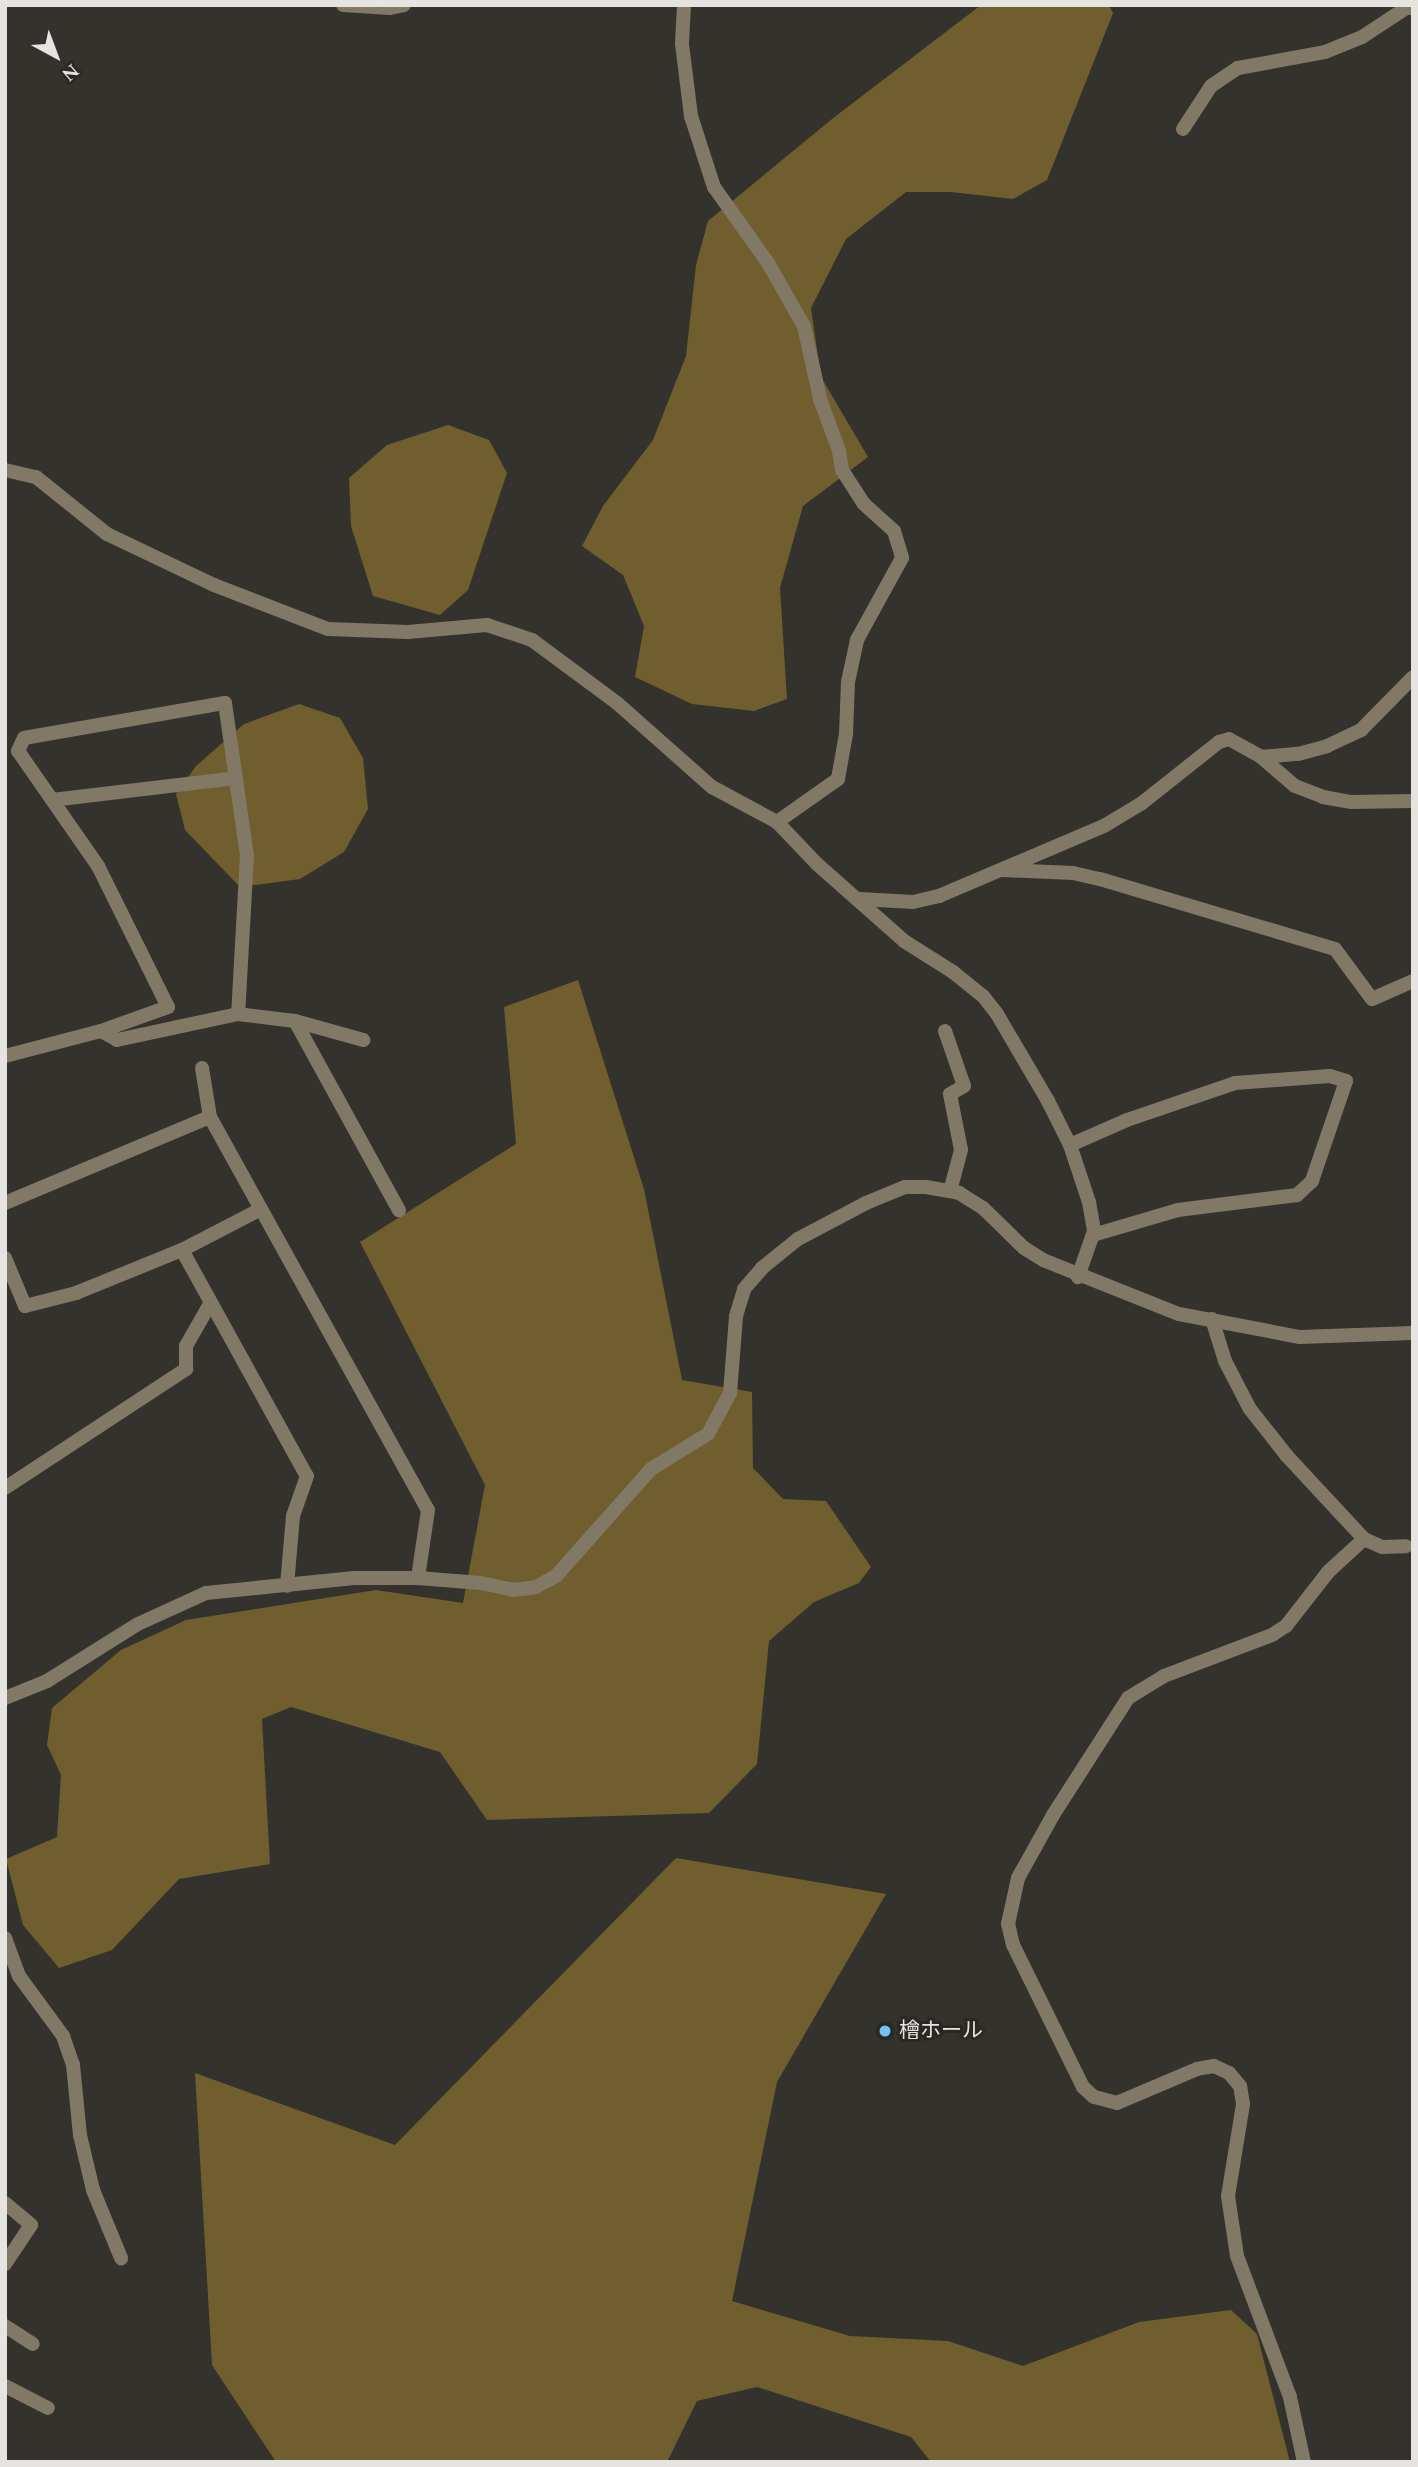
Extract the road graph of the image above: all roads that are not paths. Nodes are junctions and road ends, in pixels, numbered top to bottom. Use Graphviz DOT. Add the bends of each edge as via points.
graph roads {
  1 [pos="343,5"];
  2 [pos="684,5"];
  3 [pos="394,6"];
  4 [pos="1413,8"];
  5 [pos="1183,129"];
  6 [pos="5,470"];
  7 [pos="1413,677"];
  8 [pos="1261,757"];
  9 [pos="236,778"];
  10 [pos="52,800"];
  11 [pos="1413,801"];
  12 [pos="777,822"];
  13 [pos="1001,870"];
  14 [pos="856,899"];
  15 [pos="1413,981"];
  16 [pos="238,1014"];
  17 [pos="295,1021"];
  18 [pos="101,1031"];
  19 [pos="945,1031"];
  20 [pos="363,1040"];
  21 [pos="5,1056"];
  22 [pos="202,1068"];
  23 [pos="210,1117"];
  24 [pos="1070,1145"];
  25 [pos="950,1191"];
  26 [pos="5,1203"];
  27 [pos="261,1209"];
  28 [pos="399,1210"];
  29 [pos="1093,1235"];
  30 [pos="182,1250"];
  31 [pos="5,1258"];
  32 [pos="1078,1277"];
  33 [pos="210,1304"];
  34 [pos="1212,1319"];
  35 [pos="1413,1333"];
  36 [pos="5,1488"];
  37 [pos="1364,1539"];
  38 [pos="1406,1546"];
  39 [pos="418,1578"];
  40 [pos="287,1586"];
  41 [pos="5,1698"];
  42 [pos="5,1938"];
  43 [pos="5,2203"];
  44 [pos="121,2258"];
  45 [pos="5,2264"];
  46 [pos="5,2326"];
  47 [pos="33,2344"];
  48 [pos="5,2386"];
  49 [pos="48,2408"];
  50 [pos="1304,2462"];
  1 -- 3 [label="street"];
  2 -- 12 [label="street" via="682,44 691,116 714,187 768,263 804,326 842,470 864,503 894,531 902,558 857,640 838,779"];
  4 -- 5 [label="street" via="1325,52 1238,68 1211,86"];
  6 -- 12 [label="street" via="36,477 107,534 214,585 328,629 408,632 487,625 532,640 617,703 712,787"];
  7 -- 8 [label="street" via="1362,730 1297,754"];
  8 -- 11 [label="street" via="1295,786 1323,797"];
  8 -- 13 [label="street" via="1229,739 1220,742 1142,803 1104,826"];
  9 -- 10 [label="street"];
  9 -- 10 [label="street" via="225,703 24,738 18,751"];
  9 -- 16 [label="street" via="247,855"];
  10 -- 18 [label="street" via="98,866 168,1007"];
  12 -- 14 [label="street"];
  13 -- 14 [label="street" via="913,902"];
  13 -- 15 [label="street" via="1100,878 1335,949 1372,999"];
  14 -- 24 [label="street" via="904,941 983,996"];
  16 -- 17 [label="street"];
  16 -- 18 [label="street" via="117,1040"];
  17 -- 20 [label="street"];
  17 -- 28 [label="street"];
  18 -- 21 [label="street"];
  19 -- 25 [label="street" via="964,1086 950,1094 961,1150"];
  22 -- 23 [label="street"];
  23 -- 26 [label="street"];
  23 -- 27 [label="street"];
  24 -- 29 [label="street" via="1089,1202"];
  24 -- 29 [label="street" via="1235,1083 1330,1076 1346,1081 1312,1181 1297,1195 1178,1210"];
  25 -- 32 [label="street" via="983,1208 1034,1254"];
  25 -- 39 [label="street" via="905,1187 886,1193 799,1239 762,1268 744,1289 736,1316 730,1393 708,1434 651,1469 556,1576 536,1587 513,1590"];
  27 -- 30 [label="street"];
  27 -- 39 [label="street" via="428,1510"];
  29 -- 32 [label="street"];
  30 -- 31 [label="street" via="76,1293 25,1306"];
  30 -- 33 [label="street"];
  32 -- 34 [label="street" via="1179,1314"];
  33 -- 36 [label="street" via="186,1346 186,1369"];
  33 -- 40 [label="street" via="307,1476 293,1516"];
  34 -- 35 [label="street" via="1300,1337"];
  34 -- 37 [label="street" via="1225,1361 1250,1409"];
  37 -- 38 [label="street" via="1382,1548"];
  37 -- 50 [label="street" via="1328,1572 1286,1626 1164,1676 1128,1698 1018,1878 1008,1924 1019,1957 1083,2087 1094,2097 1117,2103 1214,2066 1230,2073 1240,2086 1243,2104 1228,2196 1237,2256 1290,2397"];
  39 -- 40 [label="street" via="354,1578"];
  40 -- 41 [label="street" via="206,1592 138,1624 47,1681"];
  42 -- 44 [label="street" via="19,1976 63,2036 73,2066 80,2135 93,2190"];
  43 -- 45 [label="street" via="31,2225"];
  46 -- 47 [label="street"];
  48 -- 49 [label="street"];
}
